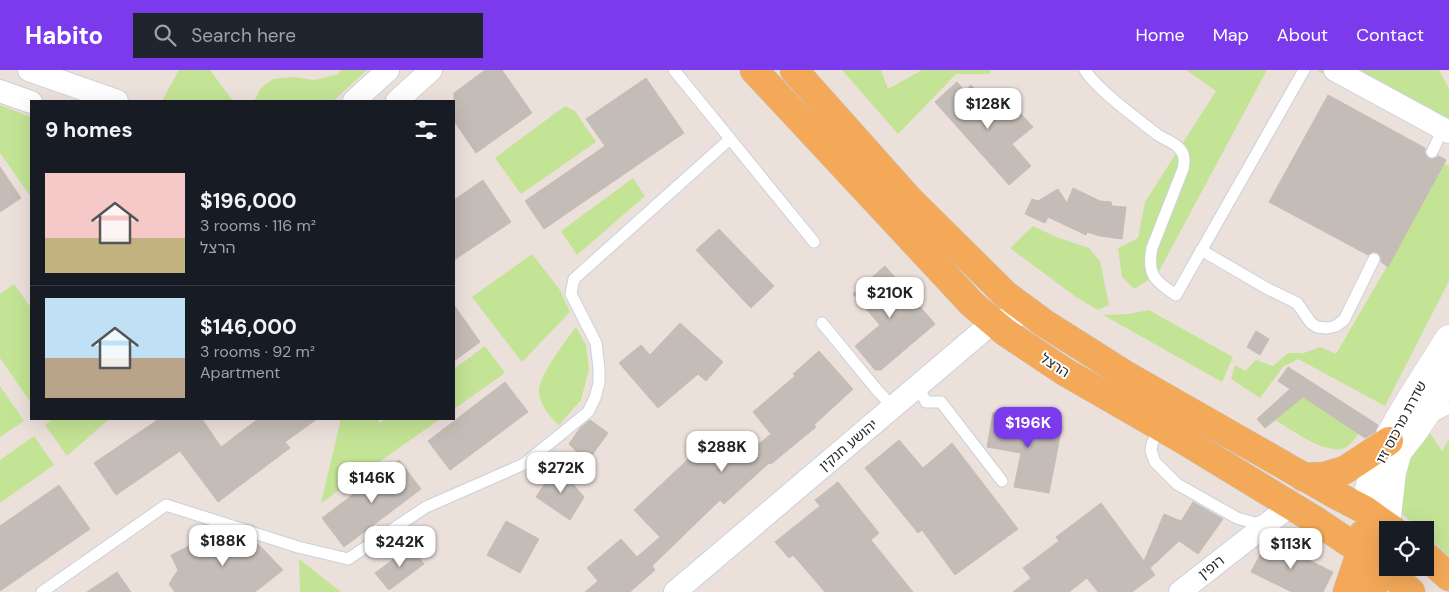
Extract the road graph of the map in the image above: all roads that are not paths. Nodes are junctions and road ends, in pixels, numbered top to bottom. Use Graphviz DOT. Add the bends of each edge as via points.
graph roads {
  1 [pos="28,70"];
  2 [pos="388,70"];
  3 [pos="431,70"];
  4 [pos="674,70"];
  5 [pos="754,70"];
  6 [pos="794,70"];
  7 [pos="1085,70"];
  8 [pos="1304,70"];
  9 [pos="1335,70"];
  10 [pos="0,91"];
  11 [pos="113,100"];
  12 [pos="355,100"];
  13 [pos="398,100"];
  14 [pos="30,102"];
  15 [pos="1446,130"];
  16 [pos="730,139"];
  17 [pos="1432,152"];
  18 [pos="814,242"];
  19 [pos="1201,250"];
  20 [pos="1374,259"];
  21 [pos="1030,313"];
  22 [pos="822,323"];
  23 [pos="993,323"];
  24 [pos="1449,340"];
  25 [pos="1449,370"];
  26 [pos="918,386"];
  27 [pos="893,406"];
  28 [pos="1449,408"];
  29 [pos="1159,427"];
  30 [pos="1416,428"];
  31 [pos="1389,441"];
  32 [pos="1303,476"];
  33 [pos="1002,481"];
  34 [pos="1280,513"];
  35 [pos="1379,521"];
  36 [pos="1381,521"];
  37 [pos="1381,521"];
  38 [pos="1379,530"];
  39 [pos="1372,558"];
  40 [pos="1434,563"];
  41 [pos="1449,577"];
  42 [pos="42,592"];
  43 [pos="675,592"];
  44 [pos="1180,592"];
  45 [pos="1347,592"];
  46 [pos="1372,592"];
  47 [pos="1411,592"];
  1 -- 11 [label="street"];
  2 -- 12 [label="street"];
  3 -- 13 [label="street"];
  4 -- 16 [label="lane"];
  5 -- 23 [label="main road, הרצל"];
  6 -- 21 [label="main road" via="936,227 1006,295"];
  7 -- 19 [label="lane" via="1101,89 1178,147 1185,162 1152,248 1152,275 1176,295"];
  8 -- 19 [label="lane"];
  9 -- 15 [label="street"];
  10 -- 14 [label="street"];
  15 -- 17 [label="lane"];
  16 -- 18 [label="lane"];
  16 -- 42 [label="lane" via="574,279 571,294 596,342 600,383 588,412 524,464 426,507 348,559 298,547 166,505"];
  19 -- 20 [label="lane" via="1298,303 1311,323 1327,328 1344,320"];
  21 -- 23 [label="street, יהושע חנקין"];
  21 -- 32 [label="main road" via="1126,375"];
  22 -- 27 [label="lane"];
  23 -- 26 [label="street, יהושע חנקין"];
  23 -- 29 [label="main road, הרצל" via="1065,372"];
  24 -- 31 [label="street, שדרת מרכוס זיו"];
  25 -- 30 [label="street, שדרת מרכוס זיו"];
  26 -- 27 [label="street, יהושע חנקין"];
  26 -- 33 [label="lane" via="926,402 941,402"];
  27 -- 43 [label="street, יהושע חנקין"];
  28 -- 30 [label="lane"];
  29 -- 34 [label="main road, הרצל" via="1185,441"];
  29 -- 34 [label="lane" via="1152,444 1155,462 1177,484 1237,518 1255,523"];
  30 -- 37 [label="street, שדרת מרכוס זיו" via="1398,451"];
  31 -- 32 [label="main road" via="1345,470 1325,476"];
  31 -- 36 [label="street, שדרת מרכוס זיו" via="1373,476"];
  32 -- 35 [label="main road"];
  34 -- 39 [label="main road, הרצל" via="1318,522"];
  34 -- 44 [label="street, רופין"];
  38 -- 39 [label="main road"];
  39 -- 45 [label="main road"];
  39 -- 46 [label="main road"];
  39 -- 47 [label="main road, הרצל"];
  40 -- 41 [label="main road"];
}
